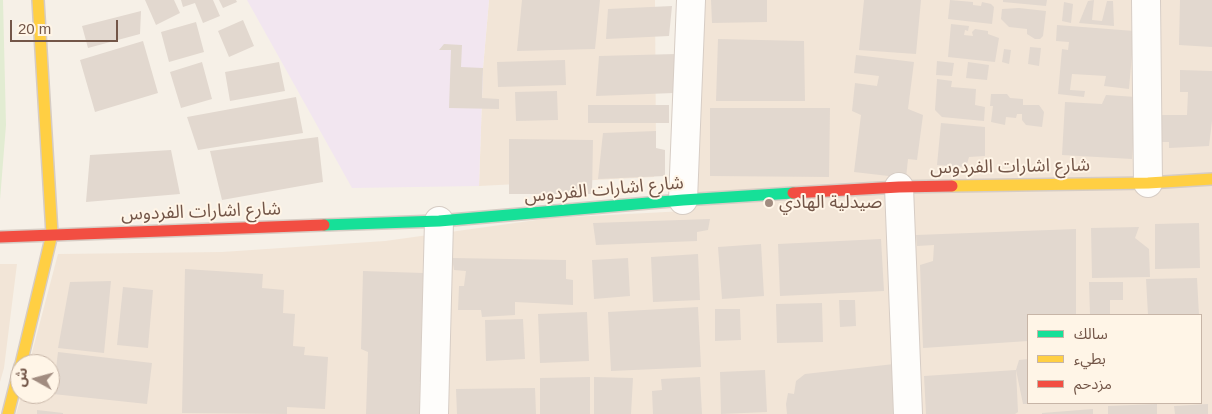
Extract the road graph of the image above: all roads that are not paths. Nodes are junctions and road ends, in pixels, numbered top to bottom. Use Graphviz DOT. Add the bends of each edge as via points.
graph roads {
  1 [pos="38,0"];
  2 [pos="691,0"];
  3 [pos="1146,0"];
  4 [pos="1212,179"];
  5 [pos="1148,183"];
  6 [pos="899,187"];
  7 [pos="683,200"];
  8 [pos="439,221"];
  9 [pos="52,234"];
  10 [pos="0,237"];
  11 [pos="23,354"];
  12 [pos="434,414"];
  13 [pos="908,414"];
  1 -- 9 [label="street"];
  2 -- 7 [label="street"];
  3 -- 5 [label="street"];
  4 -- 5 [label="street, شارع اشارات الفردوس"];
  5 -- 6 [label="street, شارع اشارات الفردوس"];
  6 -- 7 [label="street, شارع اشارات الفردوس"];
  6 -- 13 [label="street"];
  7 -- 8 [label="street, شارع اشارات الفردوس"];
  8 -- 9 [label="street, شارع اشارات الفردوس"];
  8 -- 12 [label="street"];
  9 -- 10 [label="street, شارع اشارات الفردوس"];
  9 -- 11 [label="street"];
}
